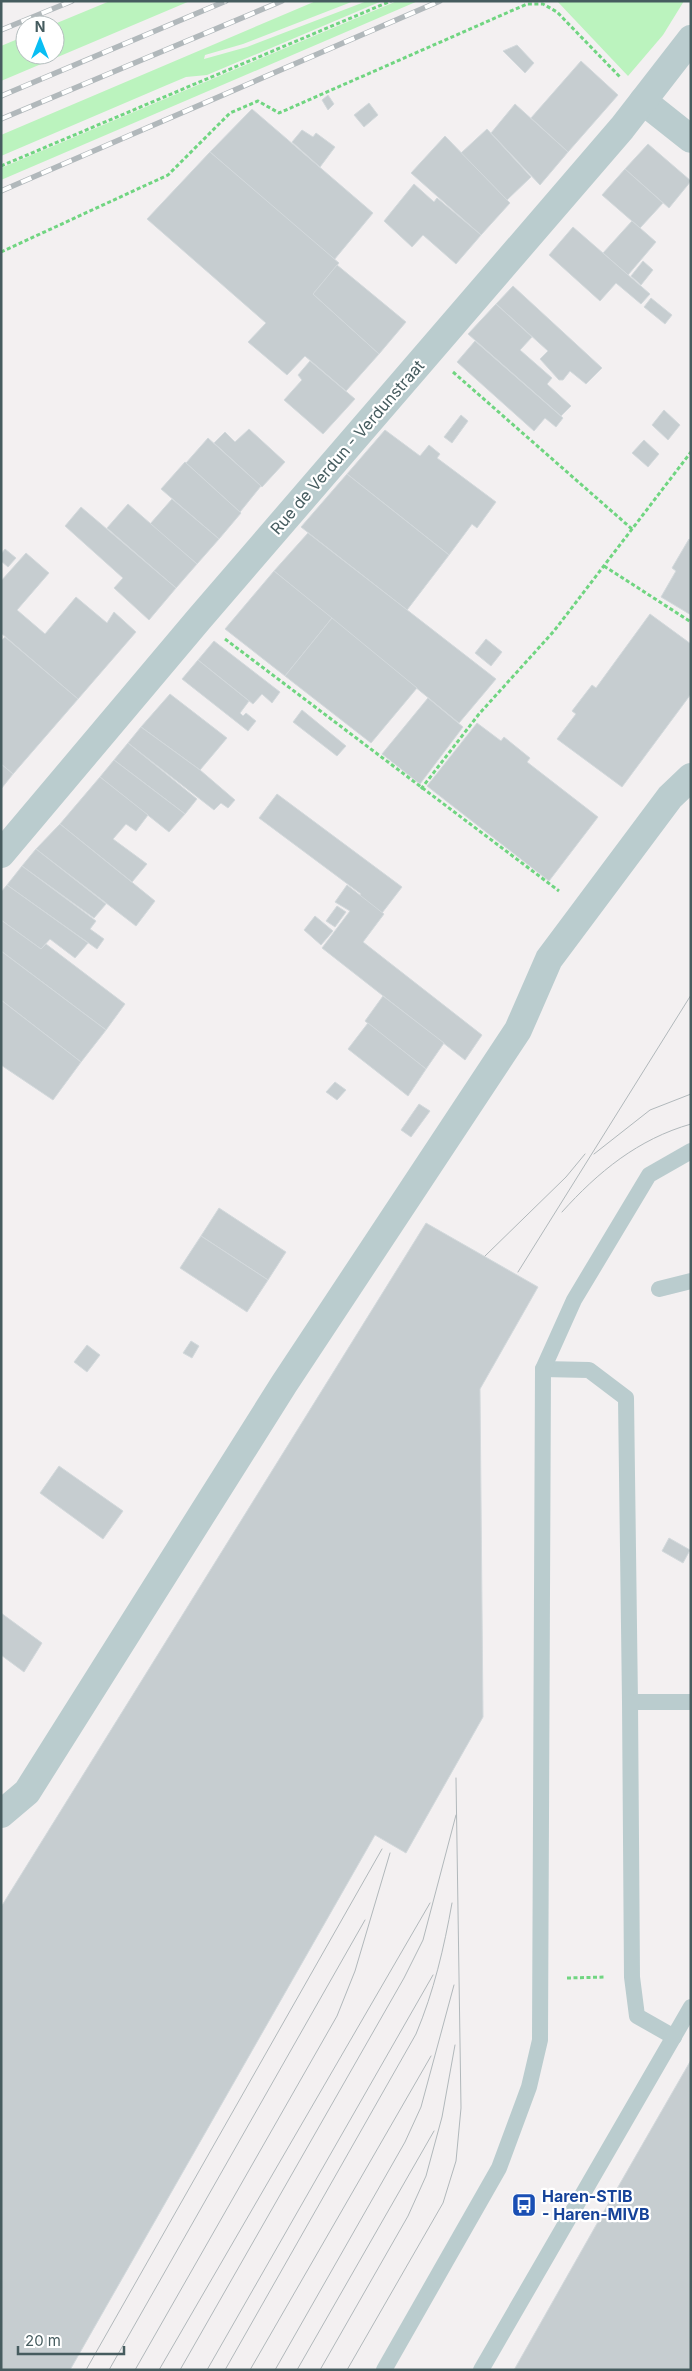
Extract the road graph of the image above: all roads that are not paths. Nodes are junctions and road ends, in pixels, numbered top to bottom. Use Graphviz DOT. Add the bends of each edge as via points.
graph roads {
  1 [pos="691,39"];
  2 [pos="642,101"];
  3 [pos="691,139"];
  4 [pos="691,777"];
  5 [pos="1,854"];
  6 [pos="691,1151"];
  7 [pos="691,1281"];
  8 [pos="659,1289"];
  9 [pos="543,1369"];
  10 [pos="630,1702"];
  11 [pos="691,1702"];
  12 [pos="1,1814"];
  13 [pos="691,2007"];
  14 [pos="674,2037"];
  15 [pos="384,2370"];
  16 [pos="481,2370"];
  1 -- 2 [label="street, Rue de Verdun - Verdunstraat"];
  2 -- 3 [label="street"];
  2 -- 5 [label="street, Rue de Verdun - Verdunstraat"];
  4 -- 12 [label="street" via="670,797 549,959 518,1030 284,1384 27,1792"];
  6 -- 9 [label="lane" via="648,1175 574,1300"];
  7 -- 8 [label="lane"];
  9 -- 10 [label="lane" via="589,1370 626,1398"];
  9 -- 15 [label="lane" via="540,2040 529,2087 499,2168"];
  10 -- 11 [label="lane"];
  10 -- 14 [label="lane" via="632,1977 637,2016"];
  13 -- 14 [label="lane"];
  14 -- 16 [label="lane"];
}
